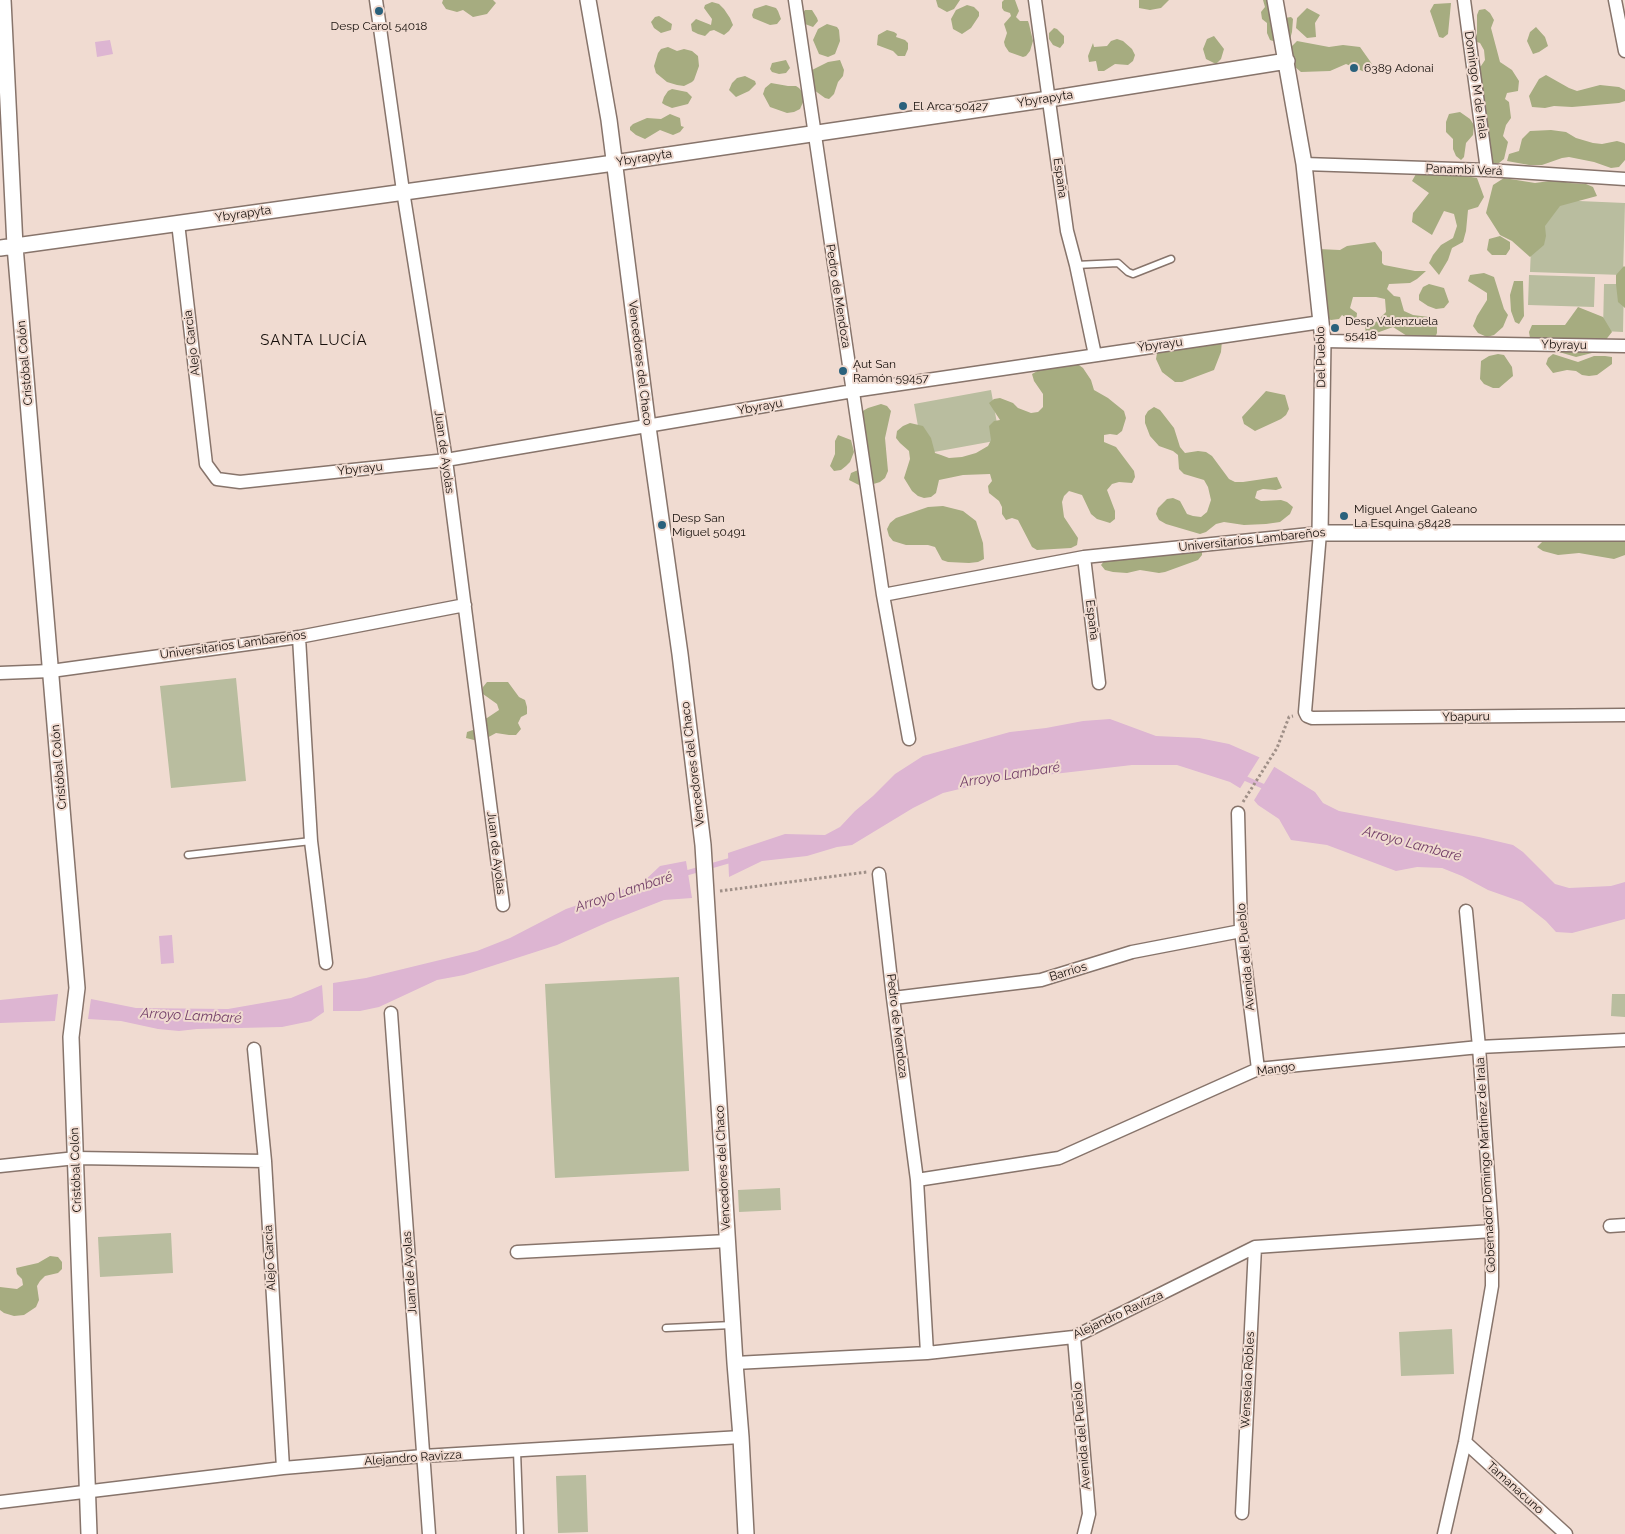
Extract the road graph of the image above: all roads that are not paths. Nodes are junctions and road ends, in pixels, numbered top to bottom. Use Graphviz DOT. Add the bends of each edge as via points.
graph roads {
  1 [pos="3,0"];
  2 [pos="376,0"];
  3 [pos="588,0"];
  4 [pos="795,0"];
  5 [pos="1034,0"];
  6 [pos="1275,0"];
  7 [pos="1464,0"];
  8 [pos="1615,0"];
  9 [pos="1625,52"];
  10 [pos="1287,61"];
  11 [pos="1049,99"];
  12 [pos="814,132"];
  13 [pos="614,163"];
  14 [pos="1304,164"];
  15 [pos="1487,170"];
  16 [pos="1625,180"];
  17 [pos="403,191"];
  18 [pos="178,223"];
  19 [pos="15,246"];
  20 [pos="0,248"];
  21 [pos="1172,259"];
  22 [pos="1076,265"];
  23 [pos="1321,322"];
  24 [pos="1323,341"];
  25 [pos="1625,346"];
  26 [pos="1095,355"];
  27 [pos="853,391"];
  28 [pos="648,427"];
  29 [pos="446,460"];
  30 [pos="206,464"];
  31 [pos="1320,533"];
  32 [pos="1625,533"];
  33 [pos="1084,557"];
  34 [pos="882,594"];
  35 [pos="465,605"];
  36 [pos="299,637"];
  37 [pos="51,670"];
  38 [pos="0,674"];
  39 [pos="1100,683"];
  40 [pos="1306,714"];
  41 [pos="1625,715"];
  42 [pos="909,739"];
  43 [pos="1240,808"];
  44 [pos="310,841"];
  45 [pos="188,855"];
  46 [pos="879,874"];
  47 [pos="503,905"];
  48 [pos="1466,911"];
  49 [pos="1241,931"];
  50 [pos="326,963"];
  51 [pos="892,998"];
  52 [pos="391,1013"];
  53 [pos="1625,1040"];
  54 [pos="1479,1047"];
  55 [pos="254,1049"];
  56 [pos="1258,1069"];
  57 [pos="76,1158"];
  58 [pos="265,1161"];
  59 [pos="0,1166"];
  60 [pos="917,1180"];
  61 [pos="1625,1225"];
  62 [pos="1610,1226"];
  63 [pos="1492,1230"];
  64 [pos="727,1241"];
  65 [pos="1255,1248"];
  66 [pos="517,1252"];
  67 [pos="732,1325"];
  68 [pos="666,1328"];
  69 [pos="1074,1337"];
  70 [pos="928,1353"];
  71 [pos="735,1363"];
  72 [pos="741,1437"];
  73 [pos="1465,1442"];
  74 [pos="517,1451"];
  75 [pos="423,1456"];
  76 [pos="283,1468"];
  77 [pos="86,1491"];
  78 [pos="0,1502"];
  79 [pos="1242,1513"];
  80 [pos="88,1534"];
  81 [pos="428,1534"];
  82 [pos="520,1534"];
  83 [pos="746,1534"];
  84 [pos="1084,1534"];
  85 [pos="1444,1534"];
  86 [pos="1566,1534"];
  1 -- 19 [label="street, Cristóbal Colón"];
  2 -- 17 [label="street, Juan de Ayolas"];
  3 -- 13 [label="street, Vencedores del Chaco"];
  4 -- 12 [label="street, Pedro de Mendoza"];
  5 -- 11 [label="street, España"];
  6 -- 10 [label="street, Del Pueblo"];
  7 -- 15 [label="street, Domingo M de Irala"];
  8 -- 9 [label="street"];
  10 -- 11 [label="street, Ybyrapyta"];
  10 -- 14 [label="street, Del Pueblo"];
  11 -- 12 [label="street, Ybyrapyta"];
  11 -- 22 [label="street, España" via="1067,231"];
  12 -- 13 [label="street, Ybyrapyta"];
  12 -- 27 [label="street, Pedro de Mendoza"];
  13 -- 17 [label="street, Ybyrapyta"];
  13 -- 28 [label="street, Vencedores del Chaco"];
  14 -- 15 [label="street, Panambi Verá"];
  14 -- 23 [label="street, Del Pueblo"];
  15 -- 16 [label="street, Panambi Verá"];
  17 -- 18 [label="street, Ybyrapyta"];
  17 -- 29 [label="street, Juan de Ayolas"];
  18 -- 19 [label="street, Ybyrapyta"];
  18 -- 30 [label="street, Alejo Garcia"];
  19 -- 20 [label="street, Ybyrapyta"];
  19 -- 37 [label="street, Cristóbal Colón"];
  21 -- 22 [label="lane" via="1133,274 1118,263"];
  22 -- 26 [label="street, España"];
  23 -- 24 [label="street, Del Pueblo"];
  23 -- 26 [label="street, Ybyrayu"];
  24 -- 25 [label="street, Ybyrayu"];
  24 -- 31 [label="street, Del Pueblo"];
  26 -- 27 [label="street, Ybyrayu"];
  27 -- 28 [label="street, Ybyrayu"];
  27 -- 34 [label="street, Pedro de Mendoza"];
  28 -- 29 [label="street, Ybyrayu"];
  28 -- 64 [label="street, Vencedores del Chaco" via="703,845"];
  29 -- 30 [label="street, Ybyrayu" via="240,482 218,479"];
  29 -- 35 [label="street, Juan de Ayolas"];
  31 -- 32 [label="street, Universitarios Lambareños"];
  31 -- 33 [label="street, Universitarios Lambareños"];
  31 -- 40 [label="street, Del Pueblo"];
  33 -- 34 [label="street, Universitarios Lambareños"];
  33 -- 39 [label="street, España"];
  34 -- 42 [label="street, Pedro de Mendoza"];
  35 -- 36 [label="street, Universitarios Lambareños"];
  35 -- 47 [label="street, Juan de Ayolas"];
  36 -- 37 [label="street, Universitarios Lambareños"];
  36 -- 44 [label="street"];
  37 -- 38 [label="street, Universitarios Lambareños"];
  37 -- 57 [label="street, Cristóbal Colón" via="77,988 71,1037"];
  40 -- 41 [label="street, Ybapuru" via="1312,718"];
  43 -- 49 [label="street, Avenida del Pueblo"];
  44 -- 45 [label="lane"];
  44 -- 50 [label="street"];
  46 -- 51 [label="street, Pedro de Mendoza"];
  48 -- 54 [label="street, Gobernador Domingo Martínez de Irala"];
  49 -- 51 [label="street, Barrios" via="1132,952 1041,980"];
  49 -- 56 [label="street, Avenida del Pueblo"];
  51 -- 60 [label="street, Pedro de Mendoza"];
  52 -- 75 [label="street, Juan de Ayolas"];
  53 -- 54 [label="street, Mango"];
  54 -- 56 [label="street, Mango"];
  54 -- 63 [label="street, Gobernador Domingo Martínez de Irala"];
  55 -- 58 [label="street, Alejo García"];
  56 -- 60 [label="street, Mango" via="1059,1158"];
  57 -- 58 [label="street"];
  57 -- 59 [label="street"];
  57 -- 77 [label="street, Cristóbal Colón"];
  58 -- 76 [label="street, Alejo García"];
  60 -- 70 [label="street, Pedro de Mendoza"];
  61 -- 62 [label="street"];
  63 -- 65 [label="street, Alejandro Ravizza"];
  63 -- 73 [label="street, Gobernador Domingo Martínez de Irala" via="1492,1286"];
  64 -- 66 [label="street"];
  64 -- 67 [label="street, Vencedores del Chaco"];
  65 -- 69 [label="street, Alejandro Ravizza"];
  65 -- 79 [label="street, Wenselao Robles"];
  67 -- 68 [label="lane"];
  67 -- 71 [label="street, Vencedores del Chaco"];
  69 -- 70 [label="street, Alejandro Ravizza"];
  69 -- 84 [label="street, Avenida del Pueblo" via="1089,1514"];
  70 -- 71 [label="street, Alejandro Ravizza"];
  71 -- 72 [label="street, Vencedores del Chaco"];
  72 -- 74 [label="street, Alejandro Ravizza"];
  72 -- 83 [label="street, Vencedores del Chaco"];
  73 -- 85 [label="street, Gobernador Domingo Martínez de Irala"];
  73 -- 86 [label="street, Tamanacuno"];
  74 -- 75 [label="street, Alejandro Ravizza"];
  74 -- 82 [label="lane"];
  75 -- 76 [label="street, Alejandro Ravizza"];
  75 -- 81 [label="street, Juan de Ayolas"];
  76 -- 77 [label="street, Alejandro Ravizza"];
  77 -- 78 [label="street, Alejandro Ravizza"];
  77 -- 80 [label="street, Cristóbal Colón"];
}
